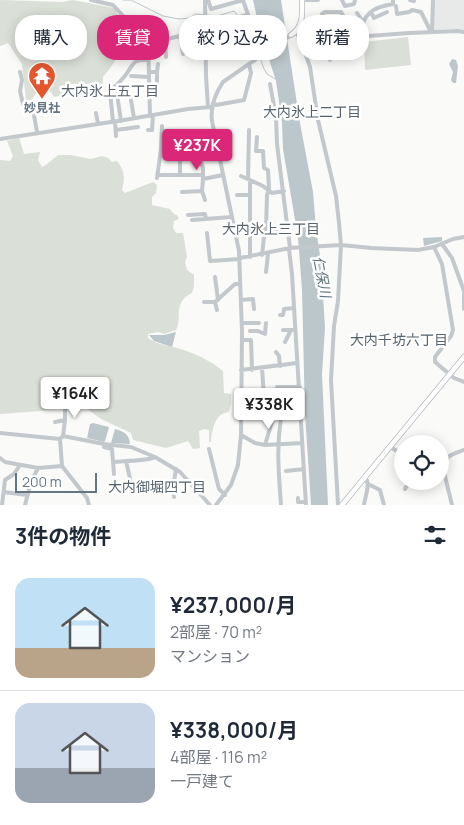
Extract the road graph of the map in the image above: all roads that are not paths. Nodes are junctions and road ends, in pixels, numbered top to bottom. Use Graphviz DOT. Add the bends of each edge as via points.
graph roads {
  1 [pos="92,0"];
  2 [pos="206,0"];
  3 [pos="243,0"];
  4 [pos="302,0"];
  5 [pos="318,0"];
  6 [pos="342,0"];
  7 [pos="355,0"];
  8 [pos="393,0"];
  9 [pos="107,1"];
  10 [pos="433,1"];
  11 [pos="426,2"];
  12 [pos="396,6"];
  13 [pos="371,12"];
  14 [pos="247,14"];
  15 [pos="322,14"];
  16 [pos="385,14"];
  17 [pos="122,15"];
  18 [pos="206,15"];
  19 [pos="244,15"];
  20 [pos="343,15"];
  21 [pos="369,15"];
  22 [pos="431,32"];
  23 [pos="464,32"];
  24 [pos="292,34"];
  25 [pos="297,34"];
  26 [pos="369,36"];
  27 [pos="287,38"];
  28 [pos="139,60"];
  29 [pos="148,60"];
  30 [pos="206,60"];
  31 [pos="254,60"];
  32 [pos="308,60"];
  33 [pos="251,62"];
  34 [pos="158,64"];
  35 [pos="20,72"];
  36 [pos="157,72"];
  37 [pos="149,74"];
  38 [pos="131,76"];
  39 [pos="157,82"];
  40 [pos="270,84"];
  41 [pos="117,94"];
  42 [pos="131,100"];
  43 [pos="211,106"];
  44 [pos="96,113"];
  45 [pos="152,115"];
  46 [pos="134,118"];
  47 [pos="114,121"];
  48 [pos="121,121"];
  49 [pos="98,124"];
  50 [pos="138,127"];
  51 [pos="156,129"];
  52 [pos="116,130"];
  53 [pos="249,130"];
  54 [pos="37,132"];
  55 [pos="184,132"];
  56 [pos="116,136"];
  57 [pos="257,137"];
  58 [pos="1,139"];
  59 [pos="180,149"];
  60 [pos="161,150"];
  61 [pos="180,175"];
  62 [pos="224,175"];
  63 [pos="241,176"];
  64 [pos="202,177"];
  65 [pos="249,179"];
  66 [pos="269,189"];
  67 [pos="202,191"];
  68 [pos="284,191"];
  69 [pos="182,192"];
  70 [pos="238,196"];
  71 [pos="250,196"];
  72 [pos="205,200"];
  73 [pos="188,215"];
  74 [pos="232,217"];
  75 [pos="206,219"];
  76 [pos="192,220"];
  77 [pos="288,230"];
  78 [pos="207,233"];
  79 [pos="264,237"];
  80 [pos="464,237"];
  81 [pos="341,244"];
  82 [pos="442,244"];
  83 [pos="434,247"];
  84 [pos="290,248"];
  85 [pos="268,254"];
  86 [pos="262,255"];
  87 [pos="250,257"];
  88 [pos="240,258"];
  89 [pos="266,272"];
  90 [pos="215,277"];
  91 [pos="240,284"];
  92 [pos="464,293"];
  93 [pos="241,300"];
  94 [pos="217,301"];
  95 [pos="204,302"];
  96 [pos="294,308"];
  97 [pos="254,309"];
  98 [pos="464,309"];
  99 [pos="217,310"];
  100 [pos="280,314"];
  101 [pos="242,323"];
  102 [pos="250,323"];
  103 [pos="259,323"];
  104 [pos="266,323"];
  105 [pos="283,330"];
  106 [pos="293,330"];
  107 [pos="242,331"];
  108 [pos="250,331"];
  109 [pos="242,340"];
  110 [pos="285,342"];
  111 [pos="276,352"];
  112 [pos="464,357"];
  113 [pos="298,363"];
  114 [pos="280,366"];
  115 [pos="262,368"];
  116 [pos="241,370"];
  117 [pos="252,370"];
  118 [pos="450,374"];
  119 [pos="464,382"];
  120 [pos="276,386"];
  121 [pos="285,387"];
  122 [pos="300,387"];
  123 [pos="74,397"];
  124 [pos="262,407"];
  125 [pos="290,407"];
  126 [pos="280,418"];
  127 [pos="290,418"];
  128 [pos="301,418"];
  129 [pos="66,420"];
  130 [pos="55,422"];
  131 [pos="290,425"];
  132 [pos="0,433"];
  133 [pos="241,436"];
  134 [pos="61,437"];
  135 [pos="302,443"];
  136 [pos="265,444"];
  137 [pos="277,445"];
  138 [pos="464,445"];
  139 [pos="104,447"];
  140 [pos="390,447"];
  141 [pos="210,448"];
  142 [pos="394,449"];
  143 [pos="463,450"];
  144 [pos="155,457"];
  145 [pos="0,458"];
  146 [pos="112,460"];
  147 [pos="126,461"];
  148 [pos="20,465"];
  149 [pos="62,466"];
  150 [pos="38,468"];
  151 [pos="304,468"];
  152 [pos="176,469"];
  153 [pos="286,471"];
  154 [pos="114,474"];
  155 [pos="364,478"];
  156 [pos="120,484"];
  157 [pos="368,484"];
  158 [pos="4,492"];
  159 [pos="27,495"];
  160 [pos="225,495"];
  161 [pos="174,497"];
  162 [pos="298,498"];
  163 [pos="306,503"];
  164 [pos="2,505"];
  165 [pos="25,505"];
  166 [pos="89,505"];
  167 [pos="210,505"];
  168 [pos="216,505"];
  169 [pos="281,505"];
  170 [pos="338,505"];
  171 [pos="342,505"];
  172 [pos="364,505"];
  173 [pos="384,505"];
  174 [pos="452,505"];
  1 -- 9 [label="street"];
  2 -- 3 [label="street" via="210,9"];
  2 -- 18 [label="street"];
  3 -- 14 [label="street"];
  4 -- 5 [label="street"];
  4 -- 24 [label="main road" via="302,24"];
  6 -- 7 [label="street" via="345,6 354,4"];
  8 -- 13 [label="street" via="393,4"];
  9 -- 17 [label="street"];
  10 -- 11 [label="street"];
  10 -- 22 [label="street"];
  12 -- 22 [label="street" via="397,14 412,10 421,12"];
  13 -- 16 [label="street" via="374,18"];
  13 -- 21 [label="street"];
  14 -- 19 [label="street"];
  15 -- 20 [label="street" via="341,12"];
  22 -- 23 [label="street"];
  22 -- 26 [label="street"];
  24 -- 25 [label="street"];
  24 -- 27 [label="street"];
  28 -- 47 [label="street" via="110,91"];
  29 -- 37 [label="street"];
  30 -- 43 [label="street"];
  31 -- 33 [label="street"];
  32 -- 81 [label="street" via="336,196"];
  33 -- 43 [label="street" via="223,82"];
  33 -- 43 [label="street" via="244,100"];
  34 -- 36 [label="street"];
  35 -- 54 [label="street" via="23,104 34,115"];
  36 -- 37 [label="street"];
  36 -- 39 [label="street"];
  37 -- 38 [label="street"];
  37 -- 45 [label="street"];
  40 -- 68 [label="street"];
  41 -- 48 [label="street"];
  42 -- 46 [label="street"];
  43 -- 45 [label="street"];
  43 -- 62 [label="street"];
  44 -- 49 [label="street"];
  45 -- 46 [label="street"];
  45 -- 51 [label="street"];
  46 -- 48 [label="street"];
  47 -- 48 [label="street"];
  47 -- 49 [label="street"];
  47 -- 52 [label="street"];
  49 -- 54 [label="street"];
  50 -- 52 [label="street"];
  51 -- 55 [label="street"];
  51 -- 60 [label="street"];
  52 -- 56 [label="street"];
  53 -- 65 [label="street"];
  54 -- 58 [label="street"];
  57 -- 66 [label="street" via="256,151 263,151"];
  59 -- 60 [label="street"];
  59 -- 61 [label="street"];
  59 -- 64 [label="street" via="195,150 203,167"];
  60 -- 61 [label="street" via="158,176"];
  61 -- 64 [label="street"];
  62 -- 64 [label="street"];
  62 -- 74 [label="street"];
  63 -- 65 [label="street"];
  64 -- 67 [label="street"];
  65 -- 66 [label="street"];
  65 -- 71 [label="street"];
  66 -- 68 [label="street" via="272,193"];
  66 -- 77 [label="street" via="263,229"];
  67 -- 69 [label="street"];
  67 -- 72 [label="street"];
  68 -- 77 [label="street"];
  70 -- 71 [label="street"];
  71 -- 87 [label="street"];
  73 -- 75 [label="street" via="205,214"];
  74 -- 75 [label="street"];
  74 -- 88 [label="street"];
  75 -- 76 [label="street"];
  77 -- 84 [label="street"];
  78 -- 88 [label="street" via="210,261"];
  79 -- 86 [label="street"];
  80 -- 82 [label="street"];
  81 -- 83 [label="street" via="402,250"];
  81 -- 84 [label="street"];
  81 -- 170 [label="street" via="331,366"];
  82 -- 83 [label="street"];
  82 -- 92 [label="street" via="452,258"];
  83 -- 118 [label="street" via="442,264 453,330 435,360"];
  84 -- 85 [label="street"];
  84 -- 96 [label="street"];
  85 -- 86 [label="street"];
  85 -- 89 [label="street"];
  86 -- 87 [label="street"];
  87 -- 88 [label="street"];
  88 -- 91 [label="street"];
  90 -- 94 [label="street"];
  91 -- 93 [label="street"];
  91 -- 94 [label="street" via="235,284"];
  92 -- 98 [label="street"];
  93 -- 97 [label="street" via="252,299"];
  93 -- 101 [label="street"];
  94 -- 95 [label="street"];
  94 -- 99 [label="street"];
  96 -- 100 [label="street" via="284,309 283,315"];
  96 -- 106 [label="street"];
  101 -- 102 [label="street"];
  101 -- 107 [label="street"];
  102 -- 103 [label="street"];
  102 -- 108 [label="street"];
  104 -- 108 [label="street" via="265,334"];
  105 -- 106 [label="street"];
  106 -- 110 [label="street"];
  106 -- 113 [label="street"];
  107 -- 108 [label="street"];
  107 -- 109 [label="street"];
  109 -- 116 [label="street"];
  109 -- 117 [label="street" via="251,340"];
  111 -- 114 [label="street"];
  112 -- 118 [label="main road"];
  113 -- 114 [label="street"];
  113 -- 122 [label="street"];
  114 -- 115 [label="street"];
  115 -- 117 [label="street"];
  115 -- 124 [label="street"];
  116 -- 117 [label="street"];
  116 -- 133 [label="street"];
  118 -- 119 [label="street"];
  118 -- 140 [label="main road"];
  120 -- 121 [label="street"];
  121 -- 122 [label="street"];
  121 -- 126 [label="street"];
  122 -- 128 [label="street"];
  123 -- 129 [label="street" via="65,410"];
  125 -- 127 [label="street"];
  126 -- 127 [label="street"];
  126 -- 136 [label="street" via="272,418"];
  126 -- 137 [label="street"];
  127 -- 128 [label="street"];
  127 -- 131 [label="street"];
  128 -- 135 [label="street"];
  129 -- 130 [label="street"];
  129 -- 134 [label="street"];
  132 -- 134 [label="street"];
  133 -- 136 [label="street"];
  133 -- 160 [label="street" via="235,476"];
  134 -- 144 [label="street" via="131,447"];
  134 -- 149 [label="street"];
  135 -- 137 [label="street"];
  135 -- 151 [label="street"];
  136 -- 137 [label="street"];
  137 -- 169 [label="street"];
  138 -- 143 [label="street"];
  139 -- 146 [label="street" via="112,449"];
  140 -- 142 [label="street"];
  140 -- 155 [label="main road"];
  141 -- 160 [label="street" via="219,489"];
  143 -- 174 [label="street" via="447,457 443,468"];
  144 -- 147 [label="street"];
  144 -- 152 [label="street"];
  145 -- 148 [label="street"];
  146 -- 147 [label="street"];
  146 -- 154 [label="street"];
  147 -- 156 [label="street" via="131,483"];
  148 -- 150 [label="street"];
  148 -- 158 [label="street" via="5,480"];
  149 -- 150 [label="street"];
  149 -- 166 [label="street"];
  150 -- 159 [label="street"];
  151 -- 153 [label="street"];
  151 -- 163 [label="street"];
  152 -- 161 [label="street"];
  152 -- 167 [label="street"];
  155 -- 157 [label="street"];
  155 -- 171 [label="main road"];
  157 -- 172 [label="street"];
  157 -- 173 [label="street" via="380,490"];
  158 -- 159 [label="street"];
  158 -- 164 [label="street"];
  159 -- 165 [label="street"];
  160 -- 168 [label="street"];
  162 -- 163 [label="street" via="298,502"];
}
